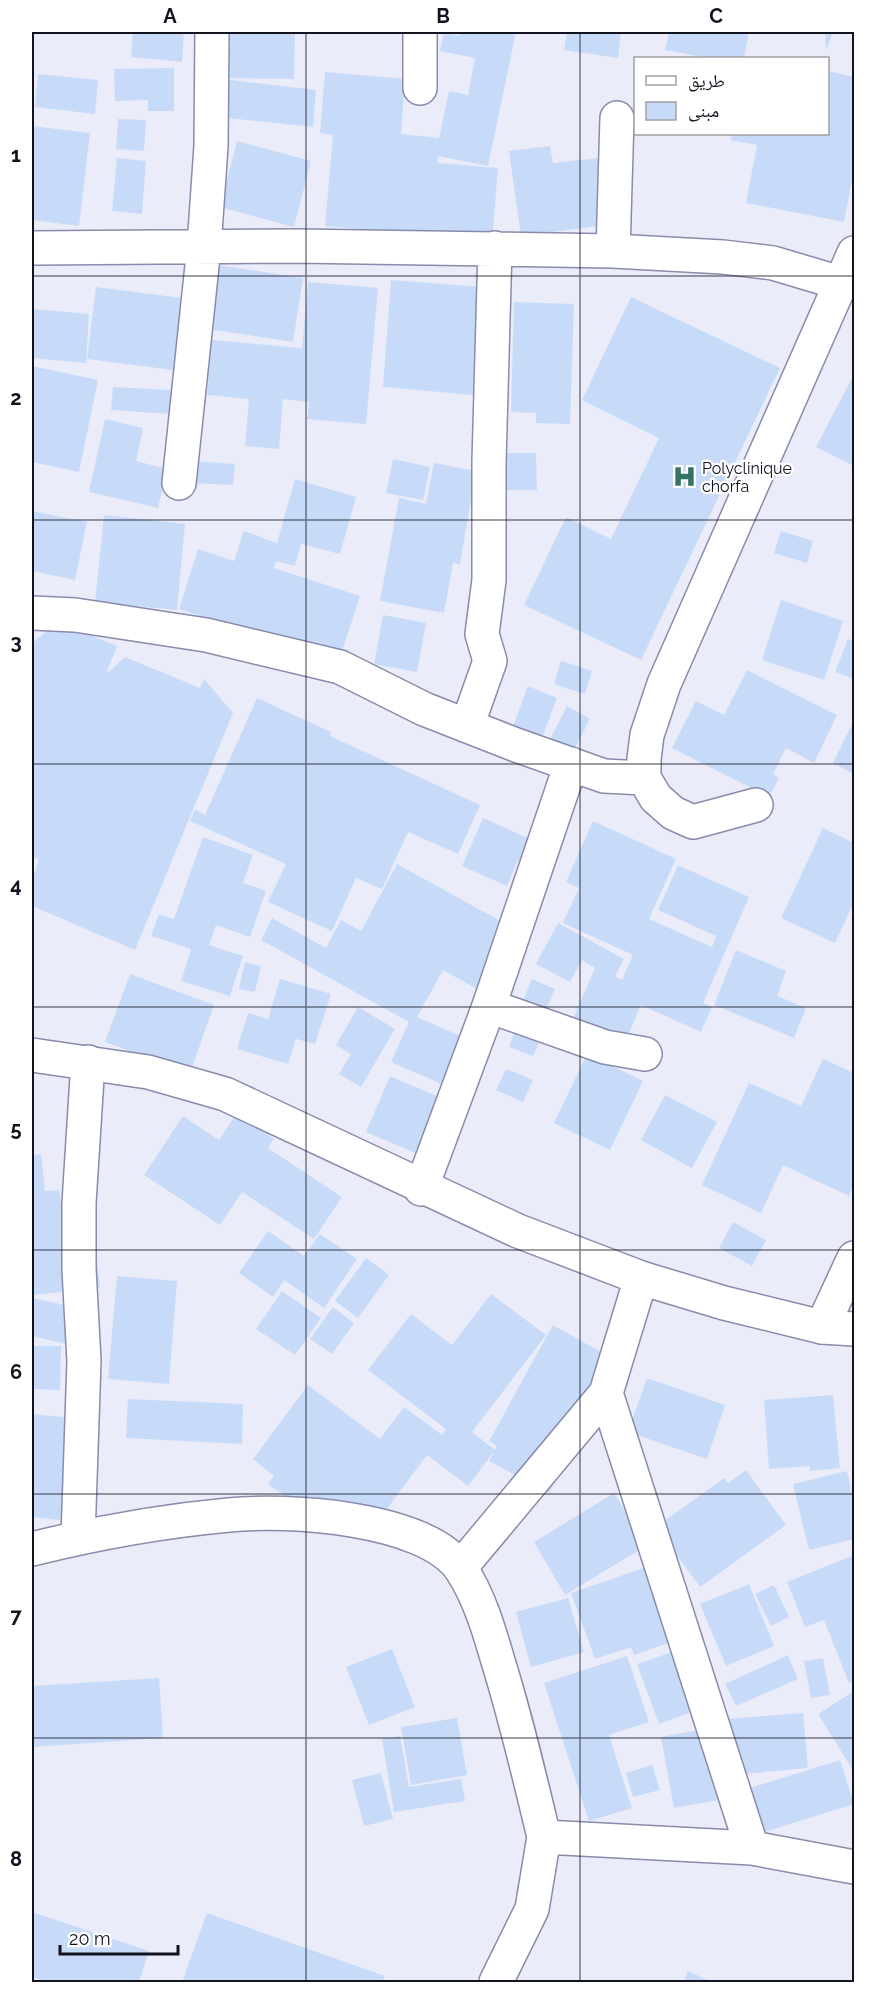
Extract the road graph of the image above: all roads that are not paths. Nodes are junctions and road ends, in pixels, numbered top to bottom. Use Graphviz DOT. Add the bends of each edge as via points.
graph roads {
  1 [pos="212,32"];
  2 [pos="420,32"];
  3 [pos="420,88"];
  4 [pos="617,118"];
  5 [pos="204,247"];
  6 [pos="32,248"];
  7 [pos="495,248"];
  8 [pos="613,251"];
  9 [pos="855,252"];
  10 [pos="840,283"];
  11 [pos="179,483"];
  12 [pos="32,613"];
  13 [pos="467,726"];
  14 [pos="571,764"];
  15 [pos="644,778"];
  16 [pos="756,806"];
  17 [pos="489,1006"];
  18 [pos="645,1054"];
  19 [pos="32,1055"];
  20 [pos="88,1062"];
  21 [pos="422,1189"];
  22 [pos="855,1258"];
  23 [pos="641,1278"];
  24 [pos="822,1327"];
  25 [pos="855,1329"];
  26 [pos="606,1393"];
  27 [pos="78,1538"];
  28 [pos="32,1549"];
  29 [pos="460,1568"];
  30 [pos="544,1838"];
  31 [pos="752,1848"];
  32 [pos="855,1867"];
  33 [pos="496,1983"];
  1 -- 5 [label="street" via="211,146"];
  2 -- 3 [label="street"];
  4 -- 8 [label="street"];
  5 -- 6 [label="street"];
  5 -- 7 [label="street"];
  5 -- 11 [label="street"];
  7 -- 8 [label="street"];
  7 -- 13 [label="street" via="489,580 482,634 490,661"];
  8 -- 10 [label="street" via="773,263"];
  9 -- 10 [label="street"];
  10 -- 15 [label="street" via="664,684 647,735"];
  12 -- 13 [label="street" via="75,615 206,635 339,667"];
  13 -- 14 [label="street"];
  14 -- 15 [label="street" via="604,776"];
  14 -- 17 [label="street"];
  15 -- 16 [label="street" via="656,798 673,813 693,822"];
  17 -- 18 [label="street" via="605,1047"];
  17 -- 21 [label="street"];
  19 -- 20 [label="street"];
  20 -- 21 [label="street" via="148,1072 225,1094"];
  20 -- 27 [label="street" via="79,1203 84,1361"];
  21 -- 23 [label="street" via="518,1232"];
  22 -- 24 [label="street"];
  23 -- 24 [label="street"];
  23 -- 26 [label="street"];
  24 -- 25 [label="street"];
  26 -- 29 [label="street"];
  26 -- 31 [label="street"];
  27 -- 28 [label="street"];
  27 -- 29 [label="street" via="230,1515 305,1515 404,1531 437,1545"];
  29 -- 30 [label="street" via="487,1624 516,1717"];
  30 -- 31 [label="street"];
  30 -- 33 [label="street" via="532,1909"];
  31 -- 32 [label="street"];
}
